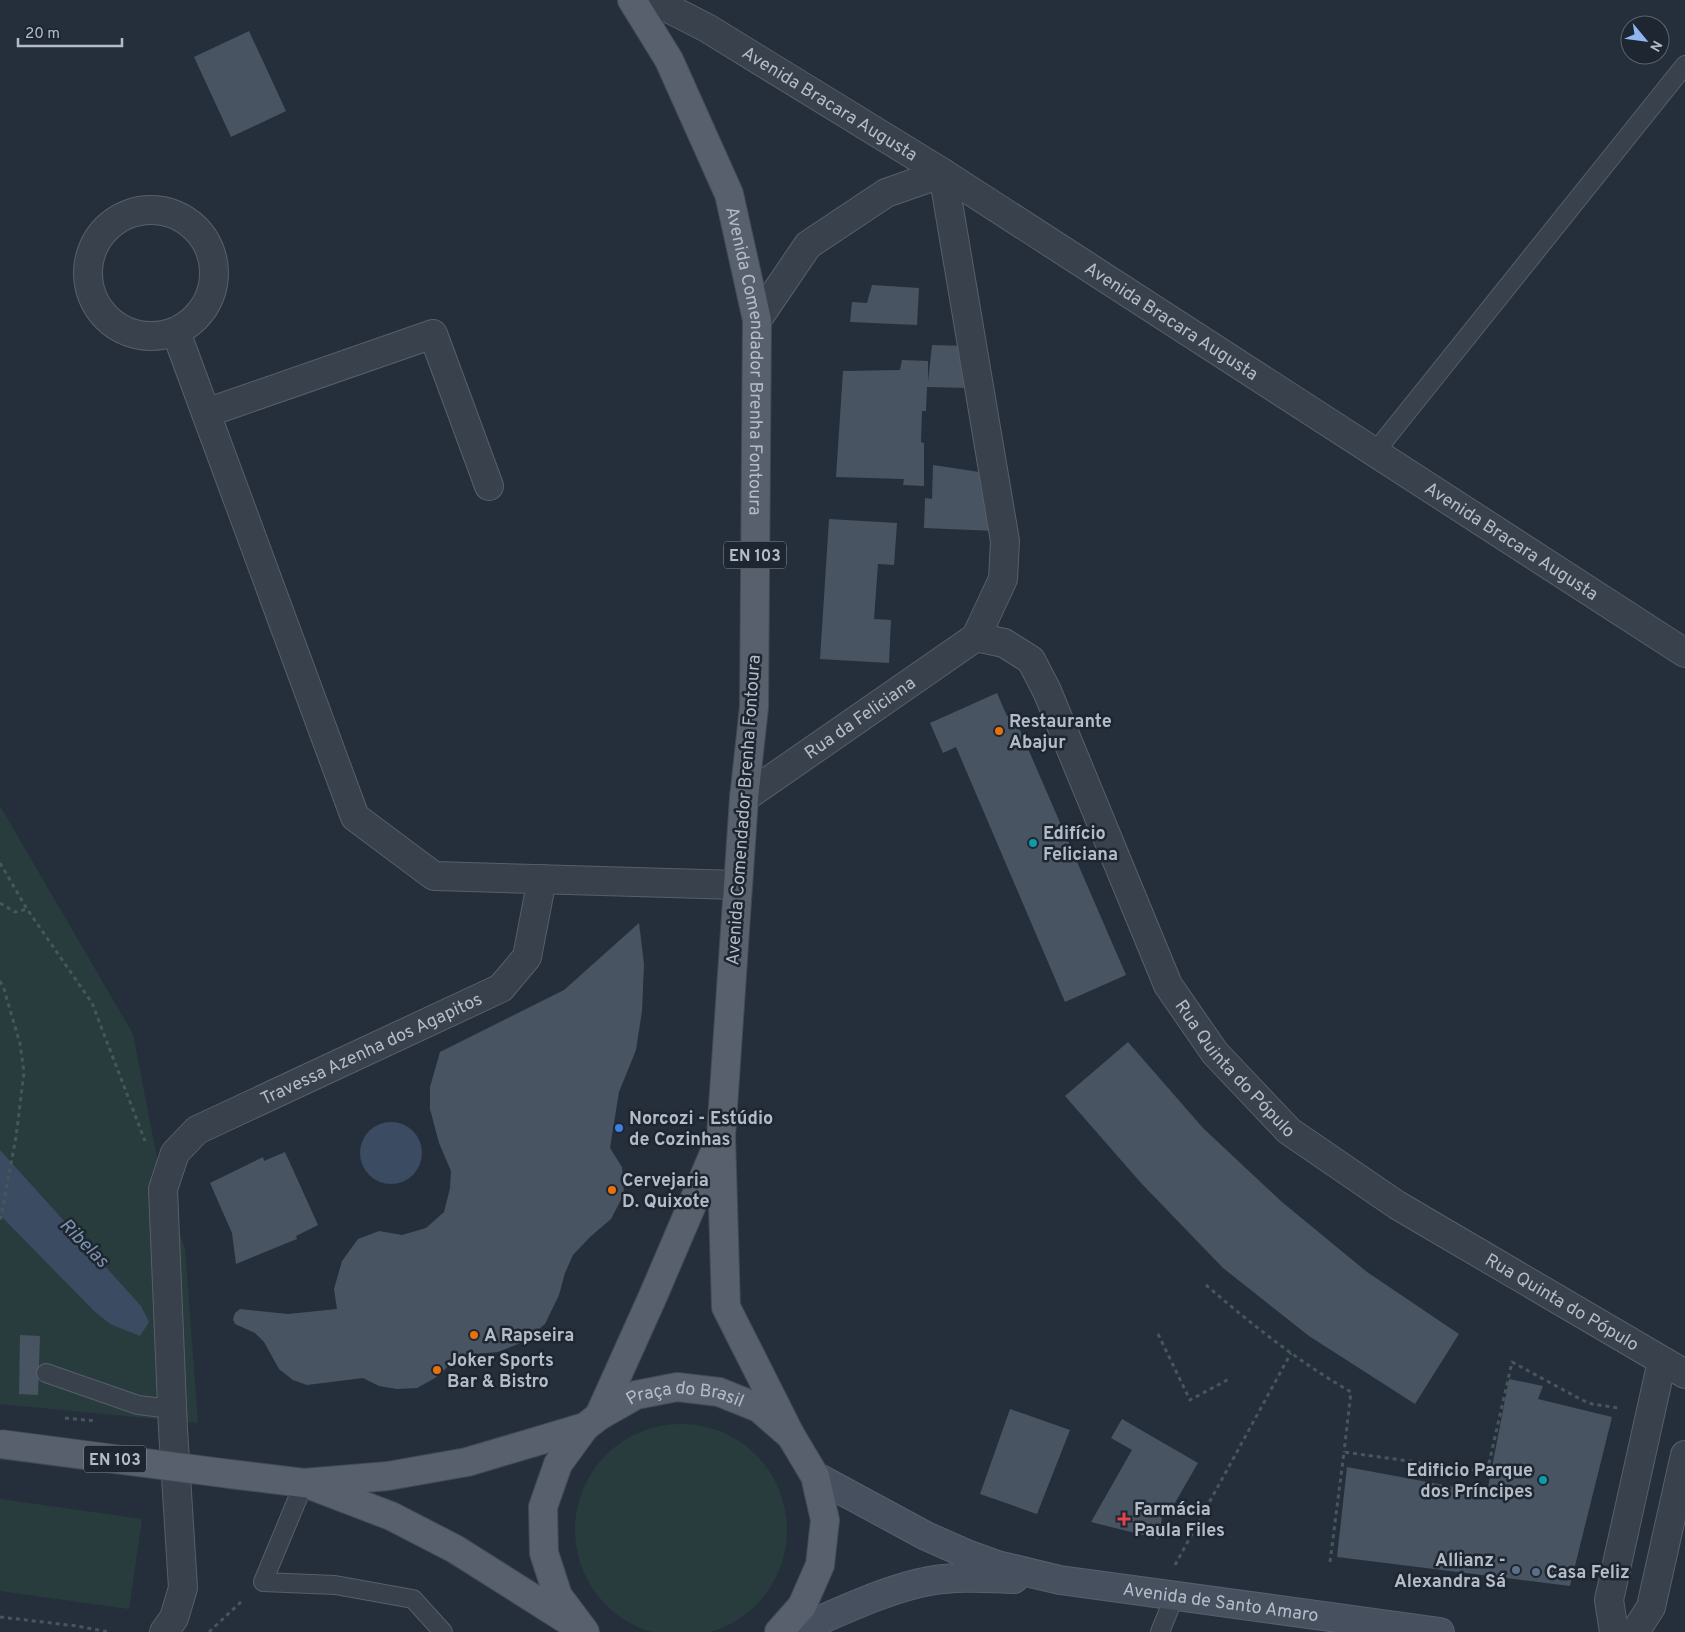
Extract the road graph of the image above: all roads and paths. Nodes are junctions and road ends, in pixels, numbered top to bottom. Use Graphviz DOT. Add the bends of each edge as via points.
graph roads {
  1 [pos="632,0"];
  2 [pos="652,0"];
  3 [pos="1685,64"];
  4 [pos="943,173"];
  5 [pos="757,320"];
  6 [pos="176,332"];
  7 [pos="206,414"];
  8 [pos="1375,452"];
  9 [pos="489,486"];
  10 [pos="976,637"];
  11 [pos="1685,653"];
  12 [pos="744,798"];
  13 [pos="0,863"];
  14 [pos="542,879"];
  15 [pos="738,885"];
  16 [pos="0,903"];
  17 [pos="27,909"];
  18 [pos="0,981"];
  19 [pos="721,1136"];
  20 [pos="145,1142"];
  21 [pos="0,1222"];
  22 [pos="1206,1285"];
  23 [pos="1158,1334"];
  24 [pos="1291,1353"];
  25 [pos="1662,1360"];
  26 [pos="46,1373"];
  27 [pos="1685,1374"];
  28 [pos="1229,1380"];
  29 [pos="1623,1409"];
  30 [pos="58,1417"];
  31 [pos="173,1419"];
  32 [pos="96,1421"];
  33 [pos="592,1421"];
  34 [pos="791,1436"];
  35 [pos="0,1444"];
  36 [pos="1344,1452"];
  37 [pos="1685,1455"];
  38 [pos="815,1476"];
  39 [pos="304,1483"];
  40 [pos="1330,1562"];
  41 [pos="1175,1566"];
  42 [pos="1060,1580"];
  43 [pos="263,1582"];
  44 [pos="1175,1595"];
  45 [pos="0,1617"];
  46 [pos="109,1632"];
  47 [pos="164,1632"];
  48 [pos="209,1632"];
  49 [pos="443,1632"];
  50 [pos="585,1632"];
  51 [pos="779,1632"];
  52 [pos="792,1632"];
  53 [pos="1160,1632"];
  54 [pos="1440,1632"];
  55 [pos="1614,1632"];
  56 [pos="1635,1632"];
  1 -- 5 [label="main road, Avenida Comendador Brenha Fontoura / EN 103" via="669,60 729,194"];
  2 -- 4 [label="street, Avenida Bracara Augusta" via="707,28"];
  3 -- 8 [label="lane"];
  4 -- 5 [label="street" via="886,193 808,245"];
  4 -- 8 [label="street, Avenida Bracara Augusta"];
  4 -- 10 [label="street" via="1005,541 1002,580"];
  5 -- 12 [label="main road, Avenida Comendador Brenha Fontoura / EN 103" via="754,707"];
  6 -- 6 [label="street" via="193,321 206,305 214,284 214,263 207,241 194,224 174,213 153,209 131,212 112,223 98,238 90,256 88,277 92,296 103,314 118,327 136,335 156,337"];
  6 -- 7 [label="street"];
  7 -- 9 [label="street" via="433,334"];
  7 -- 14 [label="street" via="355,817 434,876"];
  8 -- 11 [label="street, Avenida Bracara Augusta"];
  10 -- 12 [label="street, Rua da Feliciana"];
  10 -- 25 [label="street, Rua Quinta do Pópulo" via="1004,644 1030,660 1047,691 1168,985 1215,1053 1289,1131 1397,1205"];
  12 -- 15 [label="main road, Avenida Comendador Brenha Fontoura / EN 103"];
  13 -- 17 [label="path"];
  14 -- 15 [label="street"];
  14 -- 31 [label="street, Travessa Azenha dos Agapitos" via="527,957 501,988 197,1130 175,1153 162,1189"];
  15 -- 19 [label="main road, Avenida Comendador Brenha Fontoura / EN 103"];
  16 -- 17 [label="path" via="15,912"];
  17 -- 20 [label="path" via="92,1002"];
  18 -- 21 [label="path" via="20,1044 24,1072"];
  19 -- 33 [label="main road, Avenida Comendador Brenha Fontoura" via="653,1296"];
  19 -- 34 [label="main road, Avenida Comendador Brenha Fontoura" via="726,1307"];
  22 -- 24 [label="path"];
  23 -- 28 [label="path" via="1190,1400"];
  24 -- 36 [label="path" via="1352,1392"];
  24 -- 41 [label="path"];
  25 -- 27 [label="street, Rua Quinta do Pópulo"];
  25 -- 55 [label="street" via="1609,1600"];
  26 -- 31 [label="lane"];
  29 -- 36 [label="path" via="1582,1400 1512,1362 1487,1472"];
  30 -- 32 [label="path"];
  31 -- 47 [label="street" via="183,1588 174,1618"];
  33 -- 34 [label="main road, Praça do Brasil" via="636,1395 677,1387 719,1392 759,1408"];
  33 -- 39 [label="main road" via="467,1462 388,1476"];
  33 -- 50 [label="main road, Praça do Brasil" via="558,1464 544,1507 544,1553 558,1596"];
  34 -- 38 [label="main road, Praça do Brasil"];
  35 -- 39 [label="main road, EN 103, bridge"];
  36 -- 40 [label="path"];
  37 -- 56 [label="street" via="1651,1607"];
  38 -- 42 [label="main road" via="946,1546 997,1565"];
  38 -- 51 [label="main road, Praça do Brasil" via="825,1520 820,1565 802,1606"];
  39 -- 43 [label="lane"];
  39 -- 50 [label="main road" via="391,1516 455,1549"];
  42 -- 44 [label="main road, Avenida de Santo Amaro"];
  42 -- 52 [label="main road" via="968,1578 928,1581 895,1590"];
  43 -- 48 [label="path"];
  43 -- 49 [label="lane" via="335,1585 412,1599"];
  44 -- 53 [label="lane"];
  44 -- 54 [label="main road, Avenida de Santo Amaro"];
  45 -- 46 [label="path"];
}
